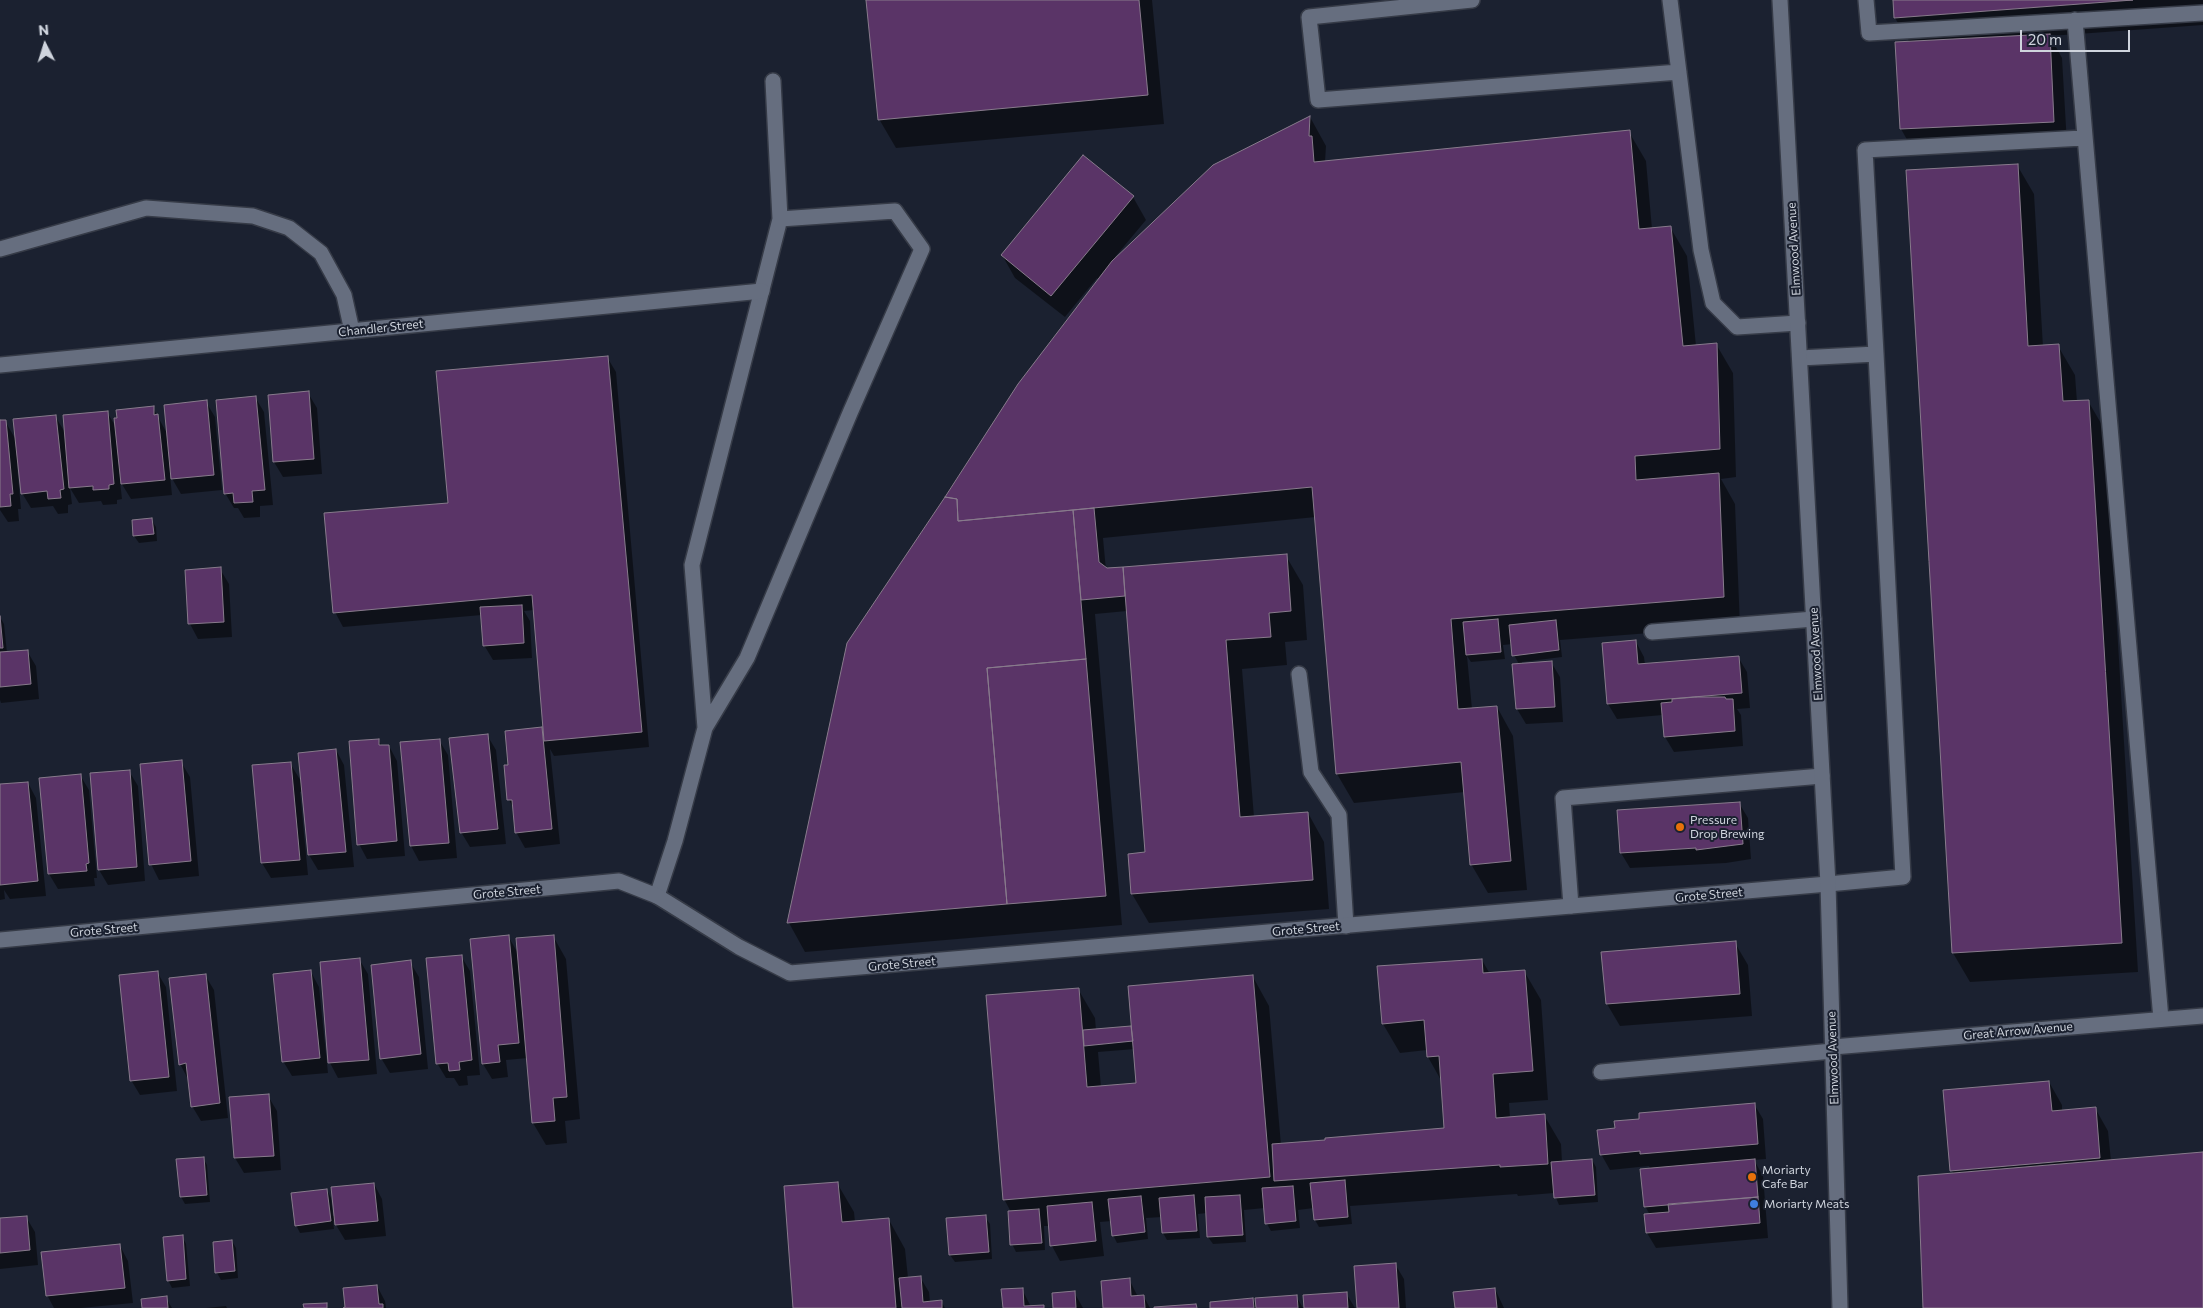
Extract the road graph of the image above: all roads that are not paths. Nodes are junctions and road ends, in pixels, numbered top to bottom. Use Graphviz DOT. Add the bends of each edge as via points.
graph roads {
  1 [pos="1472,0"];
  2 [pos="1670,0"];
  3 [pos="1780,0"];
  4 [pos="1866,0"];
  5 [pos="2203,13"];
  6 [pos="2074,20"];
  7 [pos="1679,72"];
  8 [pos="774,81"];
  9 [pos="2084,138"];
  10 [pos="780,219"];
  11 [pos="0,249"];
  12 [pos="762,291"];
  13 [pos="1798,323"];
  14 [pos="352,331"];
  15 [pos="1876,354"];
  16 [pos="1800,358"];
  17 [pos="0,364"];
  18 [pos="1814,619"];
  19 [pos="1652,632"];
  20 [pos="1299,674"];
  21 [pos="705,728"];
  22 [pos="1822,776"];
  23 [pos="1828,884"];
  24 [pos="657,896"];
  25 [pos="1571,906"];
  26 [pos="1346,926"];
  27 [pos="0,940"];
  28 [pos="2203,1016"];
  29 [pos="2161,1019"];
  30 [pos="1833,1049"];
  31 [pos="1601,1072"];
  32 [pos="1840,1308"];
  1 -- 7 [label="street" via="1309,16 1318,100"];
  2 -- 7 [label="street"];
  3 -- 13 [label="street, Elmwood Avenue"];
  4 -- 6 [label="street" via="1868,33"];
  5 -- 6 [label="street"];
  6 -- 9 [label="street"];
  7 -- 13 [label="street" via="1701,250 1713,303 1737,327"];
  8 -- 10 [label="street"];
  9 -- 15 [label="street" via="1865,150"];
  9 -- 29 [label="street"];
  10 -- 12 [label="street"];
  10 -- 21 [label="street" via="896,211 922,249 747,658"];
  11 -- 14 [label="street" via="146,208 253,216 289,228 322,253 344,295"];
  12 -- 14 [label="street, Chandler Street"];
  12 -- 21 [label="street" via="692,565"];
  13 -- 16 [label="street, Elmwood Avenue"];
  14 -- 17 [label="street, Chandler Street"];
  15 -- 16 [label="street"];
  15 -- 23 [label="street, Grote Street" via="1903,877"];
  16 -- 18 [label="street, Elmwood Avenue"];
  18 -- 19 [label="street"];
  18 -- 22 [label="street, Elmwood Avenue"];
  20 -- 26 [label="street" via="1311,772 1339,815"];
  21 -- 24 [label="street"];
  22 -- 23 [label="street, Elmwood Avenue"];
  22 -- 25 [label="street" via="1563,798"];
  23 -- 25 [label="street, Grote Street"];
  23 -- 30 [label="street, Elmwood Avenue"];
  24 -- 26 [label="street, Grote Street" via="739,947 790,974"];
  24 -- 27 [label="street, Grote Street" via="619,881"];
  25 -- 26 [label="street, Grote Street"];
  28 -- 29 [label="street, Great Arrow Avenue"];
  29 -- 30 [label="street, Great Arrow Avenue"];
  30 -- 31 [label="street, Great Arrow Avenue"];
  30 -- 32 [label="street, Elmwood Avenue"];
}
